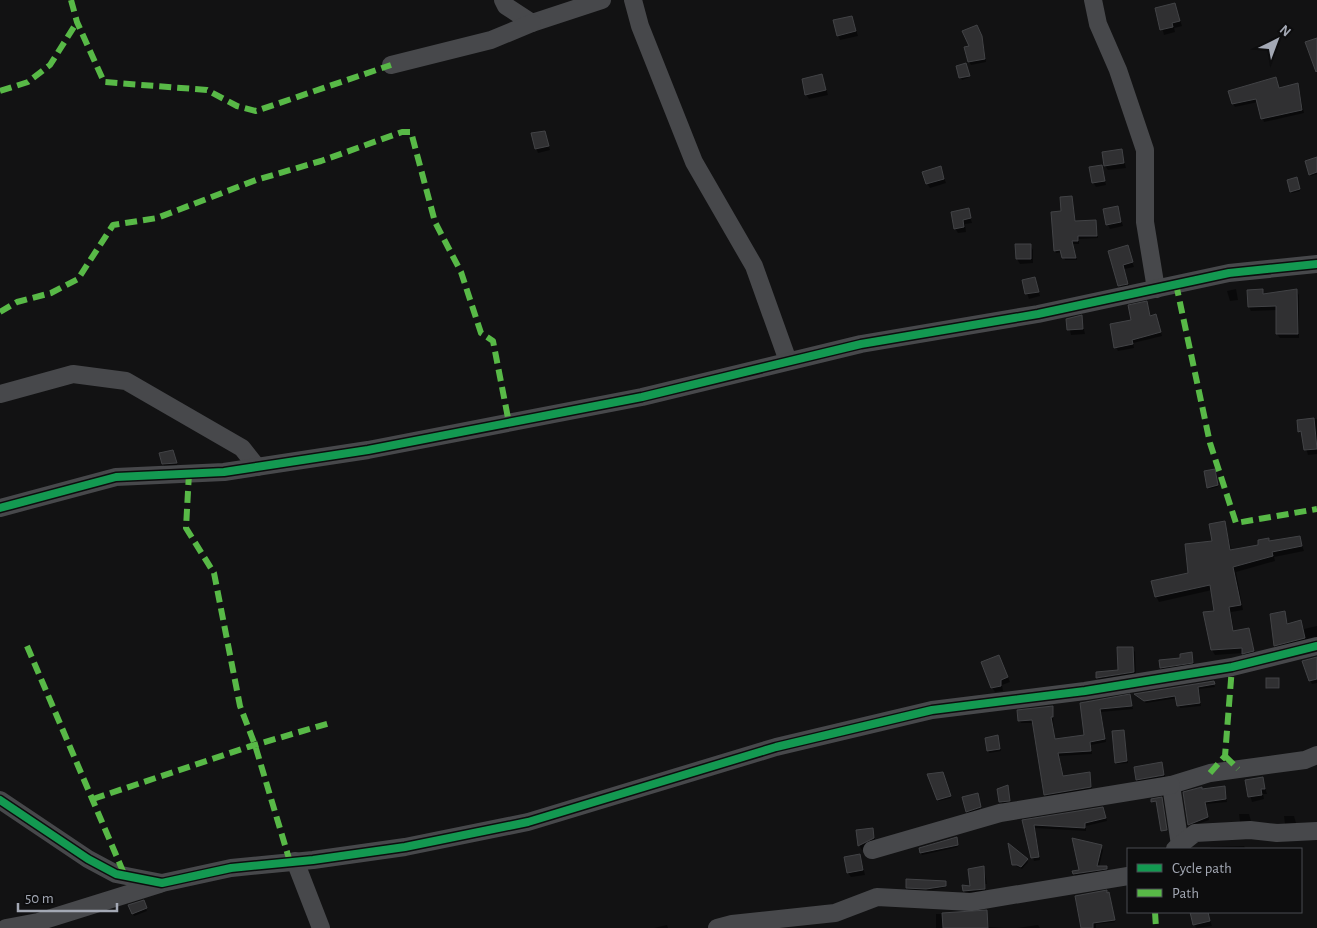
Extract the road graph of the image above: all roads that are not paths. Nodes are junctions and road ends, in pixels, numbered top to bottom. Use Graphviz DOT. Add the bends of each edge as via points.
graph roads {
  1 [pos="503,0"];
  2 [pos="602,0"];
  3 [pos="633,0"];
  4 [pos="1093,0"];
  5 [pos="532,23"];
  6 [pos="391,66"];
  7 [pos="1317,264"];
  8 [pos="1156,289"];
  9 [pos="788,361"];
  10 [pos="0,394"];
  11 [pos="257,467"];
  12 [pos="0,508"];
  13 [pos="1317,646"];
  14 [pos="1317,756"];
  15 [pos="1171,785"];
  16 [pos="0,800"];
  17 [pos="1317,831"];
  18 [pos="1177,847"];
  19 [pos="872,850"];
  20 [pos="296,862"];
  21 [pos="1127,876"];
  22 [pos="162,883"];
  23 [pos="6,928"];
  24 [pos="321,928"];
  25 [pos="717,928"];
  1 -- 5 [label="street" via="506,6"];
  2 -- 5 [label="street"];
  3 -- 9 [label="street" via="640,26 694,162 754,266"];
  4 -- 8 [label="street" via="1098,24 1118,70 1145,150 1145,222"];
  5 -- 6 [label="street" via="491,40"];
  7 -- 8 [label="street" via="1229,273"];
  8 -- 9 [label="street" via="1038,314 860,344"];
  9 -- 11 [label="street" via="642,397 368,450"];
  10 -- 11 [label="street" via="72,374 126,381 242,448"];
  11 -- 12 [label="street" via="224,472 116,477"];
  13 -- 20 [label="street" via="1232,667 1105,688 932,710 776,747 528,822 404,847"];
  14 -- 15 [label="street" via="1210,773"];
  15 -- 18 [label="street"];
  15 -- 19 [label="street" via="1000,814"];
  16 -- 22 [label="street" via="116,874"];
  17 -- 18 [label="street" via="1196,833"];
  20 -- 22 [label="street" via="231,868"];
  20 -- 24 [label="street"];
  21 -- 25 [label="street" via="971,902 877,897 835,913"];
  22 -- 23 [label="street" via="38,922"];
}
